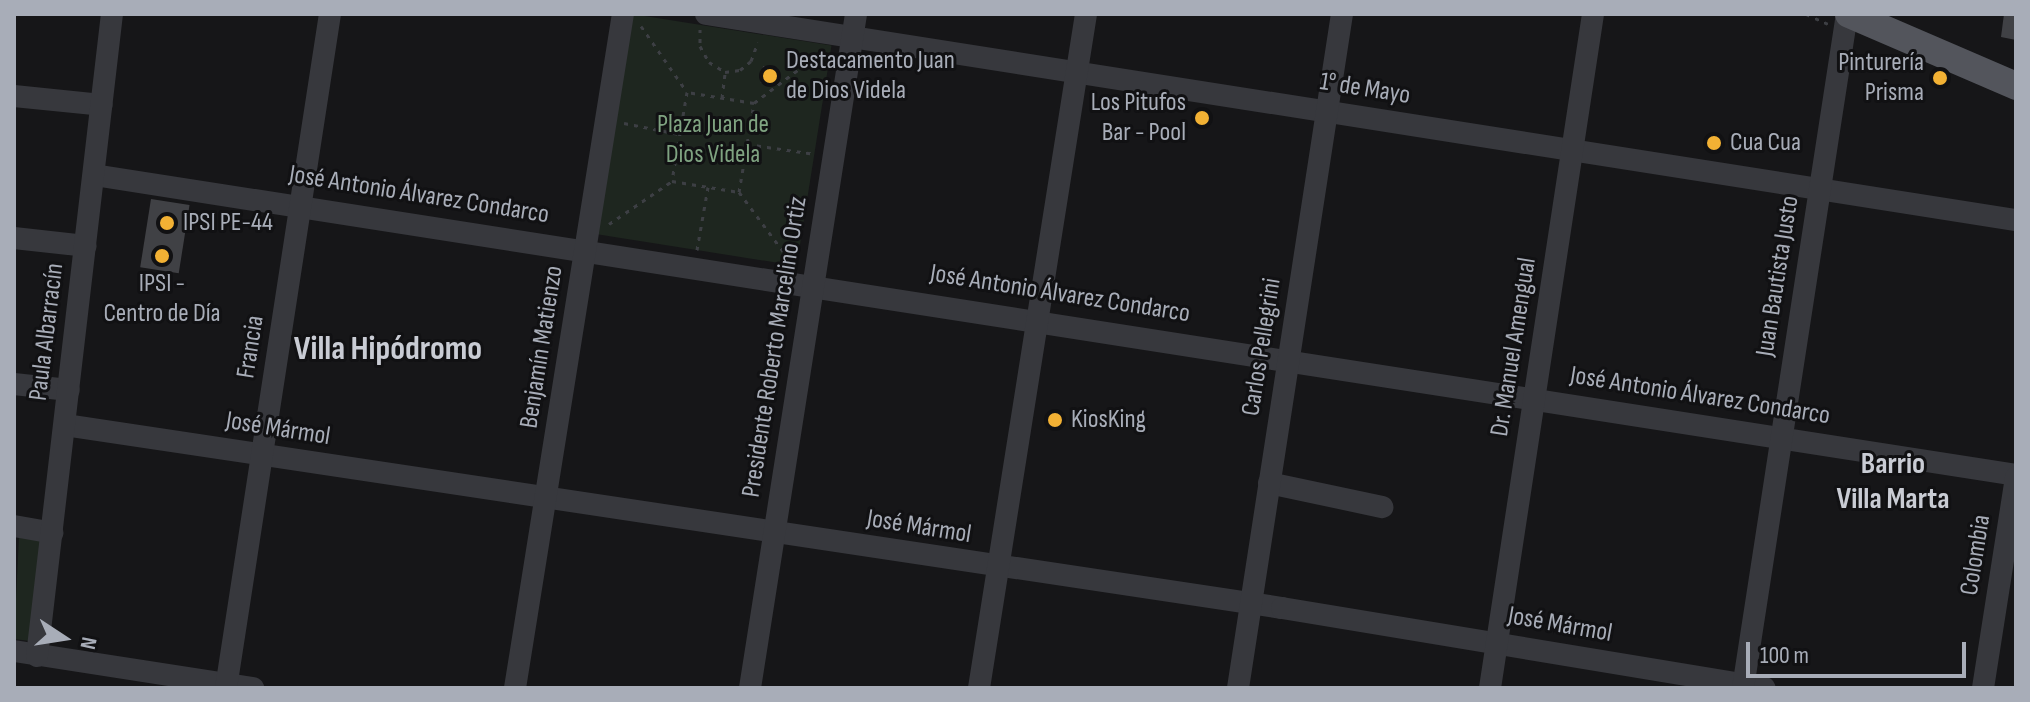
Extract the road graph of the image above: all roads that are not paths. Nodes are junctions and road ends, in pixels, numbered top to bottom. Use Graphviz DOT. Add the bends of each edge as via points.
graph roads {
  1 [pos="112,14"];
  2 [pos="330,14"];
  3 [pos="623,14"];
  4 [pos="856,14"];
  5 [pos="1086,14"];
  6 [pos="1342,14"];
  7 [pos="1593,14"];
  8 [pos="1848,14"];
  9 [pos="703,19"];
  10 [pos="852,37"];
  11 [pos="1078,71"];
  12 [pos="2016,86"];
  13 [pos="14,96"];
  14 [pos="102,105"];
  15 [pos="1327,112"];
  16 [pos="1573,148"];
  17 [pos="94,175"];
  18 [pos="1820,190"];
  19 [pos="301,206"];
  20 [pos="2016,220"];
  21 [pos="14,238"];
  22 [pos="86,246"];
  23 [pos="586,249"];
  24 [pos="814,284"];
  25 [pos="1039,319"];
  26 [pos="1289,358"];
  27 [pos="14,384"];
  28 [pos="69,390"];
  29 [pos="1534,398"];
  30 [pos="65,425"];
  31 [pos="1781,437"];
  32 [pos="262,455"];
  33 [pos="2016,476"];
  34 [pos="1269,483"];
  35 [pos="547,498"];
  36 [pos="1382,507"];
  37 [pos="14,526"];
  38 [pos="52,533"];
  39 [pos="774,533"];
  40 [pos="999,567"];
  41 [pos="1250,605"];
  42 [pos="1497,643"];
  43 [pos="14,651"];
  44 [pos="37,656"];
  45 [pos="226,686"];
  46 [pos="1750,687"];
  47 [pos="253,688"];
  48 [pos="515,688"];
  49 [pos="750,688"];
  50 [pos="979,688"];
  51 [pos="1238,688"];
  52 [pos="1490,688"];
  53 [pos="1983,688"];
  1 -- 14 [label="street, Paula Albarracín"];
  2 -- 19 [label="street, Francia"];
  3 -- 23 [label="street, Benjamín Matienzo"];
  4 -- 10 [label="street, Presidente Roberto Marcelino Ortiz"];
  5 -- 11 [label="street"];
  6 -- 15 [label="street, Carlos Pellegrini"];
  7 -- 16 [label="street, Dr. Manuel Amengual"];
  8 -- 12 [label="main road"];
  8 -- 18 [label="street, Juan Bautista Justo"];
  9 -- 10 [label="street, 1° de Mayo"];
  10 -- 11 [label="street, 1° de Mayo"];
  10 -- 24 [label="street, Presidente Roberto Marcelino Ortiz"];
  11 -- 15 [label="street, 1° de Mayo"];
  11 -- 25 [label="street"];
  13 -- 14 [label="street"];
  14 -- 17 [label="street, Paula Albarracín"];
  15 -- 16 [label="street, 1° de Mayo"];
  15 -- 26 [label="street, Carlos Pellegrini"];
  16 -- 18 [label="street, 1° de Mayo"];
  16 -- 29 [label="street, Dr. Manuel Amengual"];
  17 -- 19 [label="street, José Antonio Álvarez Condarco"];
  17 -- 22 [label="street, Paula Albarracín"];
  18 -- 20 [label="street, 1° de Mayo"];
  18 -- 31 [label="street, Juan Bautista Justo"];
  19 -- 23 [label="street, José Antonio Álvarez Condarco"];
  19 -- 32 [label="street, Francia"];
  21 -- 22 [label="street"];
  22 -- 28 [label="street, Paula Albarracín"];
  23 -- 24 [label="street, José Antonio Álvarez Condarco"];
  23 -- 35 [label="street, Benjamín Matienzo"];
  24 -- 25 [label="street, José Antonio Álvarez Condarco"];
  24 -- 39 [label="street, Presidente Roberto Marcelino Ortiz"];
  25 -- 26 [label="street, José Antonio Álvarez Condarco"];
  25 -- 40 [label="street"];
  26 -- 29 [label="street, José Antonio Álvarez Condarco"];
  26 -- 34 [label="street, Carlos Pellegrini"];
  27 -- 28 [label="street"];
  28 -- 30 [label="street, Paula Albarracín"];
  29 -- 31 [label="street, José Antonio Álvarez Condarco"];
  29 -- 42 [label="street, Dr. Manuel Amengual"];
  30 -- 32 [label="street, José Mármol"];
  30 -- 38 [label="street, Paula Albarracín"];
  31 -- 33 [label="street, José Antonio Álvarez Condarco"];
  31 -- 46 [label="street, Juan Bautista Justo"];
  32 -- 35 [label="street, José Mármol"];
  32 -- 45 [label="street, Francia"];
  33 -- 53 [label="street, Colombia"];
  34 -- 36 [label="street"];
  34 -- 41 [label="street, Carlos Pellegrini"];
  35 -- 39 [label="street, José Mármol"];
  35 -- 48 [label="street, Benjamín Matienzo"];
  37 -- 38 [label="street"];
  38 -- 44 [label="street, Paula Albarracín"];
  39 -- 40 [label="street, José Mármol"];
  39 -- 49 [label="street, Presidente Roberto Marcelino Ortiz"];
  40 -- 41 [label="street, José Mármol"];
  40 -- 50 [label="street"];
  41 -- 42 [label="street, José Mármol"];
  41 -- 51 [label="street, Carlos Pellegrini"];
  42 -- 46 [label="street, José Mármol"];
  42 -- 52 [label="street, Dr. Manuel Amengual"];
  43 -- 44 [label="street"];
  44 -- 45 [label="street"];
  45 -- 47 [label="street"];
}
